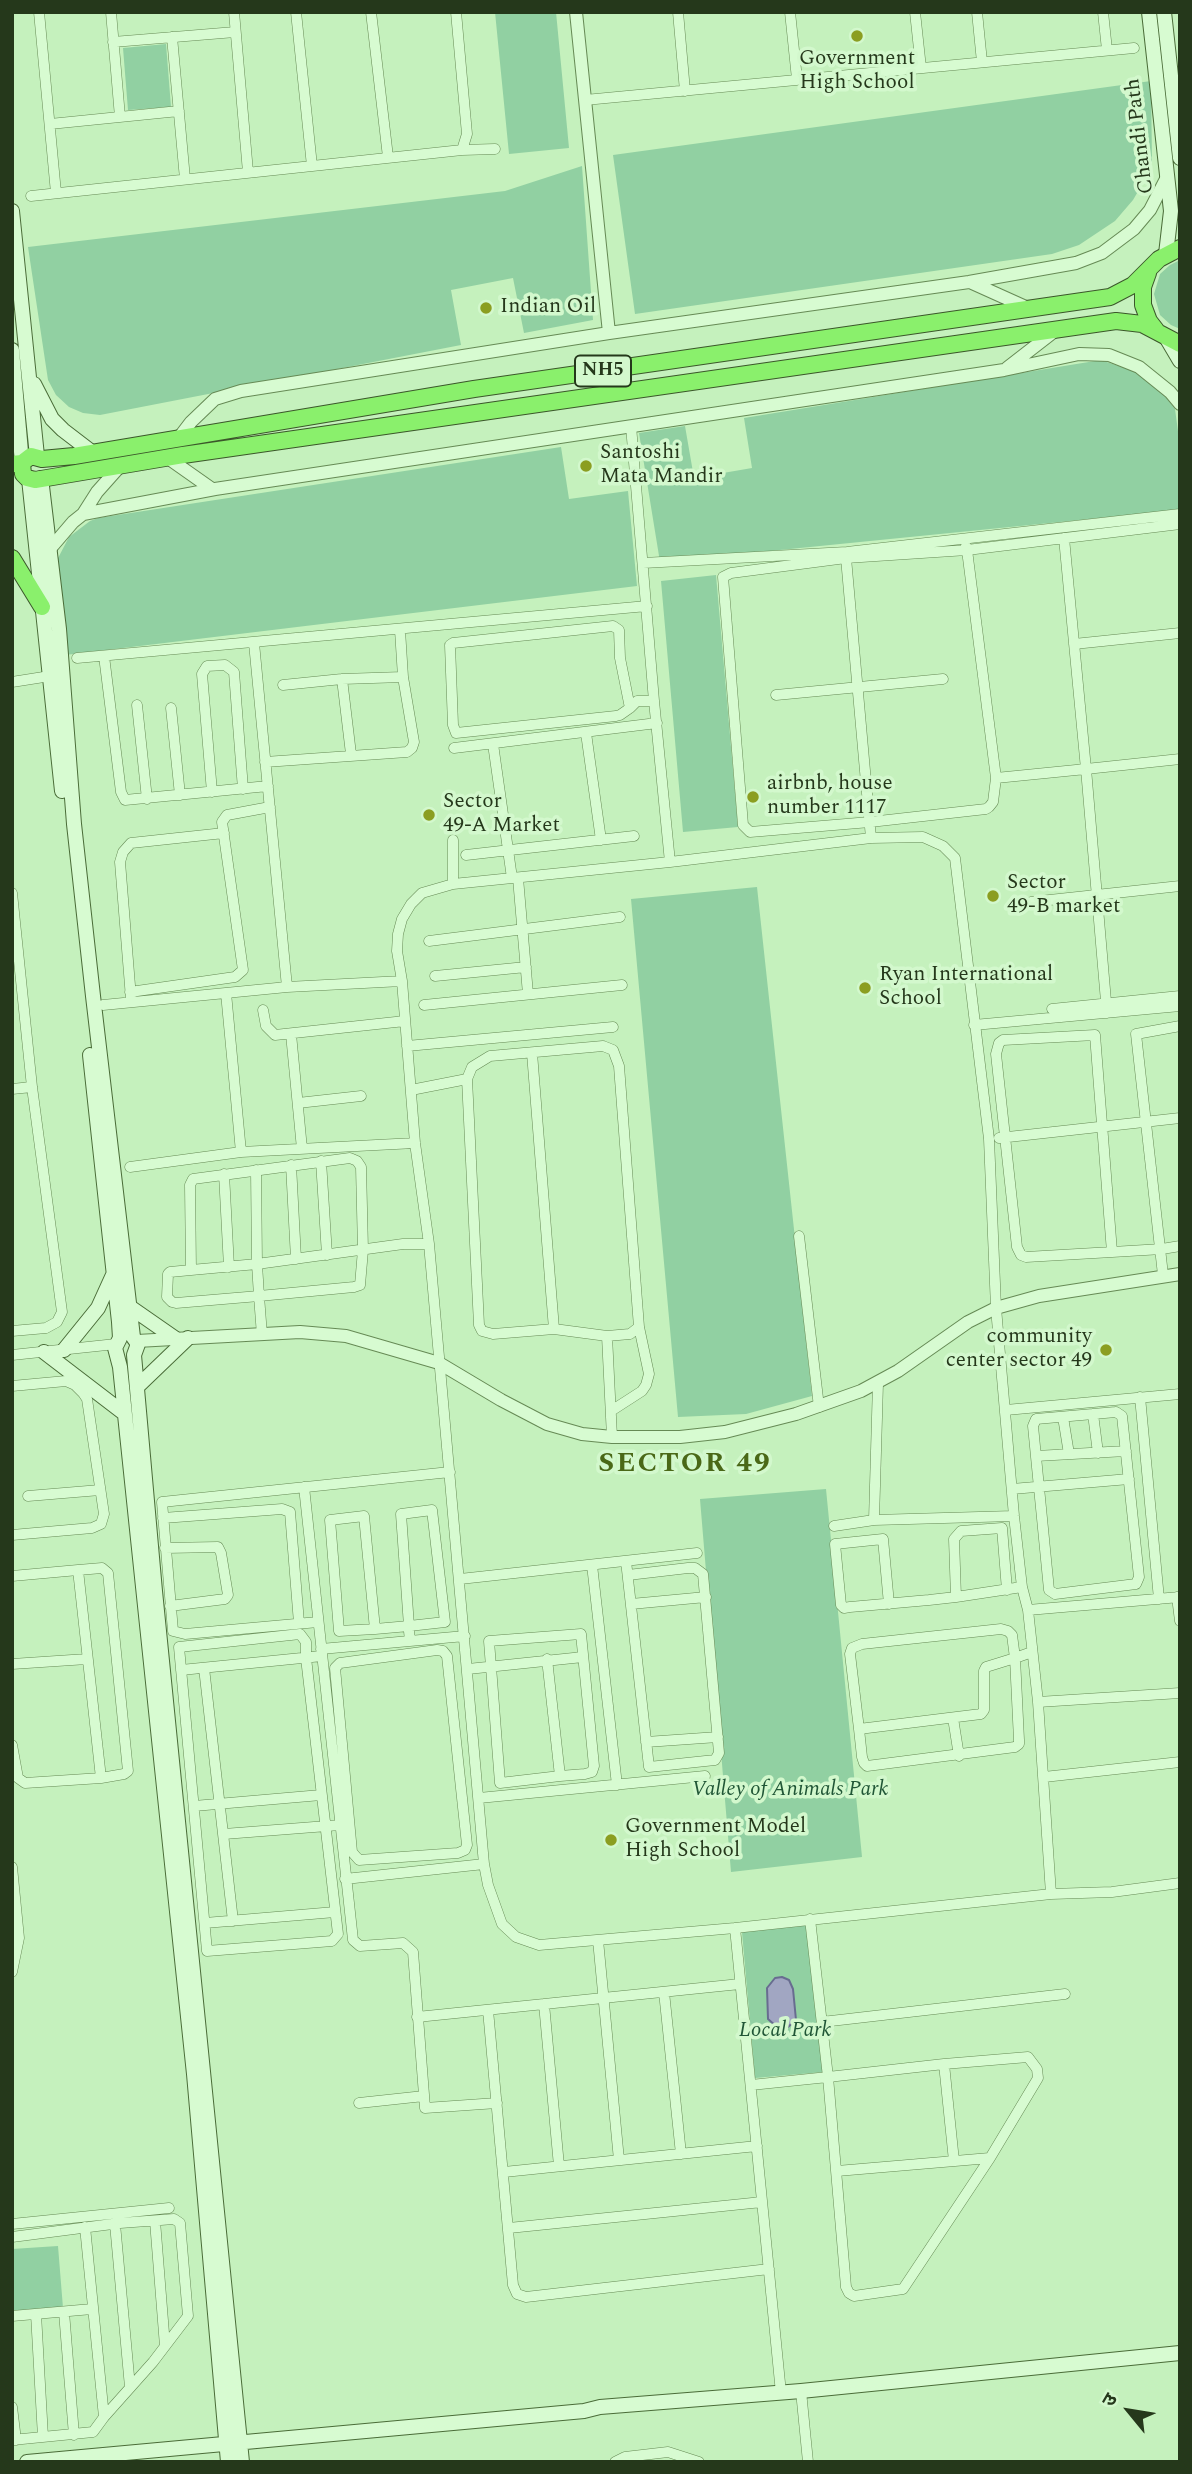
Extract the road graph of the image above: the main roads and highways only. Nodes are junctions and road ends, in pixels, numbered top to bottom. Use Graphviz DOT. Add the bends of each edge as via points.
graph roads {
  1 [pos="1149,12"];
  2 [pos="1164,12"];
  3 [pos="1175,73"];
  4 [pos="1178,137"];
  5 [pos="1180,158"];
  6 [pos="12,211"];
  7 [pos="1173,251"];
  8 [pos="1153,265"];
  9 [pos="1169,339"];
  10 [pos="12,350"];
  11 [pos="1180,361"];
  12 [pos="28,373"];
  13 [pos="14,391"];
  14 [pos="93,453"];
  15 [pos="28,470"];
  16 [pos="12,558"];
  17 [pos="42,607"];
  18 [pos="114,1273"];
  19 [pos="130,1307"];
  20 [pos="126,1345"];
  21 [pos="64,1350"];
  22 [pos="44,1352"];
  23 [pos="137,1387"];
  24 [pos="125,1414"];
  25 [pos="1180,2353"];
  26 [pos="233,2442"];
  27 [pos="178,2455"];
  28 [pos="27,2462"];
  29 [pos="228,2462"];
  30 [pos="242,2462"];
  1 -- 7 [label="main road, Chandi Path"];
  2 -- 3 [label="main road, Chandi Path"];
  3 -- 4 [label="main road, Chandi Path"];
  4 -- 5 [label="main road, Chandi Path"];
  6 -- 12 [label="main road"];
  7 -- 8 [label="highway, NH5"];
  8 -- 9 [label="highway" via="1143,288 1143,304 1149,321"];
  8 -- 14 [label="highway, NH5" via="1133,285 1110,298 474,389"];
  9 -- 11 [label="main road"];
  9 -- 15 [label="highway, NH5" via="1126,321 121,465"];
  10 -- 13 [label="main road"];
  12 -- 14 [label="main road" via="52,419"];
  12 -- 15 [label="main road"];
  13 -- 15 [label="main road"];
  14 -- 15 [label="highway, NH5"];
  15 -- 17 [label="main road"];
  15 -- 19 [label="main road" via="49,550 59,629 74,824"];
  16 -- 17 [label="highway"];
  17 -- 18 [label="main road"];
  18 -- 20 [label="main road"];
  18 -- 21 [label="main road" via="98,1308"];
  19 -- 20 [label="main road"];
  19 -- 23 [label="main road" via="182,1339"];
  20 -- 23 [label="main road"];
  20 -- 24 [label="main road"];
  22 -- 24 [label="main road"];
  23 -- 26 [label="main road"];
  24 -- 26 [label="main road" via="200,2166"];
  25 -- 26 [label="main road"];
  26 -- 27 [label="main road"];
  26 -- 29 [label="main road"];
  26 -- 30 [label="main road"];
  27 -- 28 [label="main road"];
}
